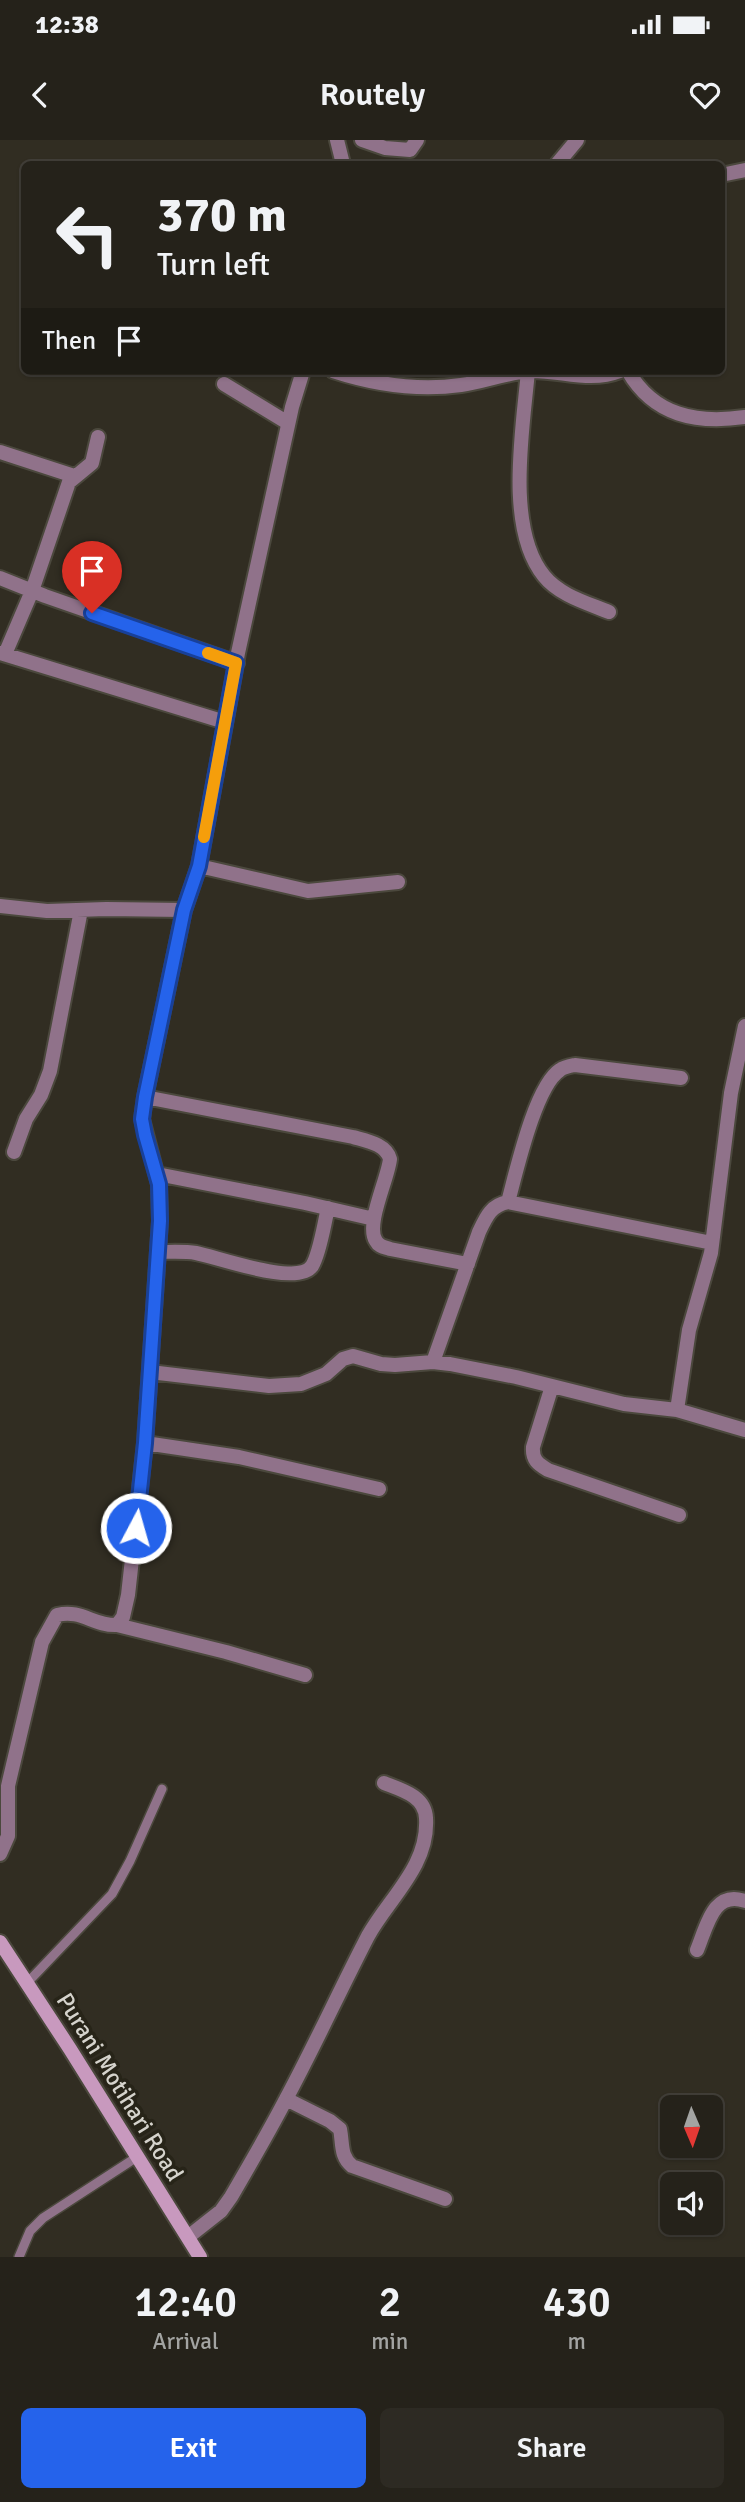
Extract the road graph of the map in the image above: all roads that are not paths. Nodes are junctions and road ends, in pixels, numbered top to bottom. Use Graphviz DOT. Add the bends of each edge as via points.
graph roads {
  1 [pos="337,140"];
  2 [pos="362,140"];
  3 [pos="417,140"];
  4 [pos="577,140"];
  5 [pos="342,161"];
  6 [pos="559,161"];
  7 [pos="745,170"];
  8 [pos="725,174"];
  9 [pos="302,375"];
  10 [pos="347,375"];
  11 [pos="509,375"];
  12 [pos="528,375"];
  13 [pos="564,375"];
  14 [pos="603,375"];
  15 [pos="631,375"];
  16 [pos="224,384"];
  17 [pos="745,417"];
  18 [pos="288,423"];
  19 [pos="98,437"];
  20 [pos="0,452"];
  21 [pos="75,476"];
  22 [pos="0,578"];
  23 [pos="32,591"];
  24 [pos="609,612"];
  25 [pos="3,654"];
  26 [pos="236,663"];
  27 [pos="225,722"];
  28 [pos="199,866"];
  29 [pos="398,882"];
  30 [pos="1,908"];
  31 [pos="81,910"];
  32 [pos="184,910"];
  33 [pos="745,1026"];
  34 [pos="742,1048"];
  35 [pos="681,1078"];
  36 [pos="145,1097"];
  37 [pos="14,1152"];
  38 [pos="157,1174"];
  39 [pos="508,1202"];
  40 [pos="328,1208"];
  41 [pos="374,1219"];
  42 [pos="712,1243"];
  43 [pos="158,1252"];
  44 [pos="468,1264"];
  45 [pos="433,1362"];
  46 [pos="150,1372"];
  47 [pos="552,1386"];
  48 [pos="677,1410"];
  49 [pos="745,1430"];
  50 [pos="145,1443"];
  51 [pos="379,1489"];
  52 [pos="679,1515"];
  53 [pos="117,1626"];
  54 [pos="306,1675"];
  55 [pos="384,1783"];
  56 [pos="162,1789"];
  57 [pos="0,1854"];
  58 [pos="745,1901"];
  59 [pos="0,1942"];
  60 [pos="697,1950"];
  61 [pos="27,1983"];
  62 [pos="286,2099"];
  63 [pos="137,2157"];
  64 [pos="445,2199"];
  65 [pos="188,2237"];
  66 [pos="19,2257"];
  67 [pos="200,2257"];
  1 -- 5 [label="street"];
  2 -- 3 [label="street" via="401,151 410,150"];
  4 -- 6 [label="street"];
  7 -- 8 [label="street"];
  9 -- 18 [label="street"];
  10 -- 11 [label="street" via="422,387"];
  12 -- 24 [label="street" via="519,465 528,546 551,583"];
  13 -- 14 [label="street"];
  15 -- 17 [label="street" via="643,393 681,415"];
  16 -- 18 [label="street"];
  18 -- 26 [label="street"];
  19 -- 21 [label="street" via="92,463"];
  20 -- 21 [label="street"];
  21 -- 23 [label="street"];
  22 -- 23 [label="street"];
  23 -- 25 [label="street"];
  23 -- 26 [label="street"];
  25 -- 27 [label="street"];
  26 -- 27 [label="street"];
  27 -- 28 [label="street"];
  28 -- 29 [label="street" via="308,891"];
  28 -- 32 [label="street"];
  30 -- 31 [label="street"];
  31 -- 32 [label="street"];
  31 -- 37 [label="street" via="50,1071"];
  32 -- 36 [label="street"];
  33 -- 34 [label="street"];
  34 -- 42 [label="street"];
  35 -- 39 [label="street" via="575,1065 561,1069 543,1093"];
  36 -- 38 [label="street" via="142,1119"];
  36 -- 41 [label="street" via="353,1137 382,1147 390,1159"];
  38 -- 40 [label="street"];
  38 -- 43 [label="street"];
  39 -- 42 [label="street"];
  39 -- 44 [label="street" via="485,1218"];
  40 -- 41 [label="street"];
  40 -- 43 [label="street" via="312,1267 299,1273 245,1267 191,1252"];
  41 -- 44 [label="street" via="374,1240 380,1246"];
  42 -- 48 [label="street" via="690,1330"];
  43 -- 46 [label="street"];
  44 -- 45 [label="street"];
  45 -- 46 [label="street" via="395,1366 353,1356 326,1374 287,1385"];
  45 -- 47 [label="street"];
  46 -- 50 [label="street"];
  47 -- 48 [label="street" via="624,1404"];
  47 -- 52 [label="street" via="533,1447 537,1463"];
  48 -- 49 [label="street"];
  50 -- 51 [label="street" via="239,1457"];
  50 -- 53 [label="street" via="128,1595"];
  53 -- 54 [label="street"];
  53 -- 57 [label="street" via="104,1626 68,1612 57,1615 50,1624 8,1786 8,1836"];
  55 -- 62 [label="street" via="418,1799 424,1807 423,1845 408,1878 371,1932"];
  56 -- 61 [label="lane" via="112,1894"];
  58 -- 60 [label="street" via="734,1897 717,1906"];
  59 -- 61 [label="main road, Purani Motihari Road"];
  61 -- 63 [label="main road, Purani Motihari Road"];
  62 -- 64 [label="street" via="340,2129 342,2153 352,2166"];
  62 -- 65 [label="street" via="221,2211"];
  63 -- 65 [label="main road, Purani Motihari Road"];
  63 -- 66 [label="lane" via="43,2218 30,2231"];
  65 -- 67 [label="main road, Purani Motihari Road"];
}
